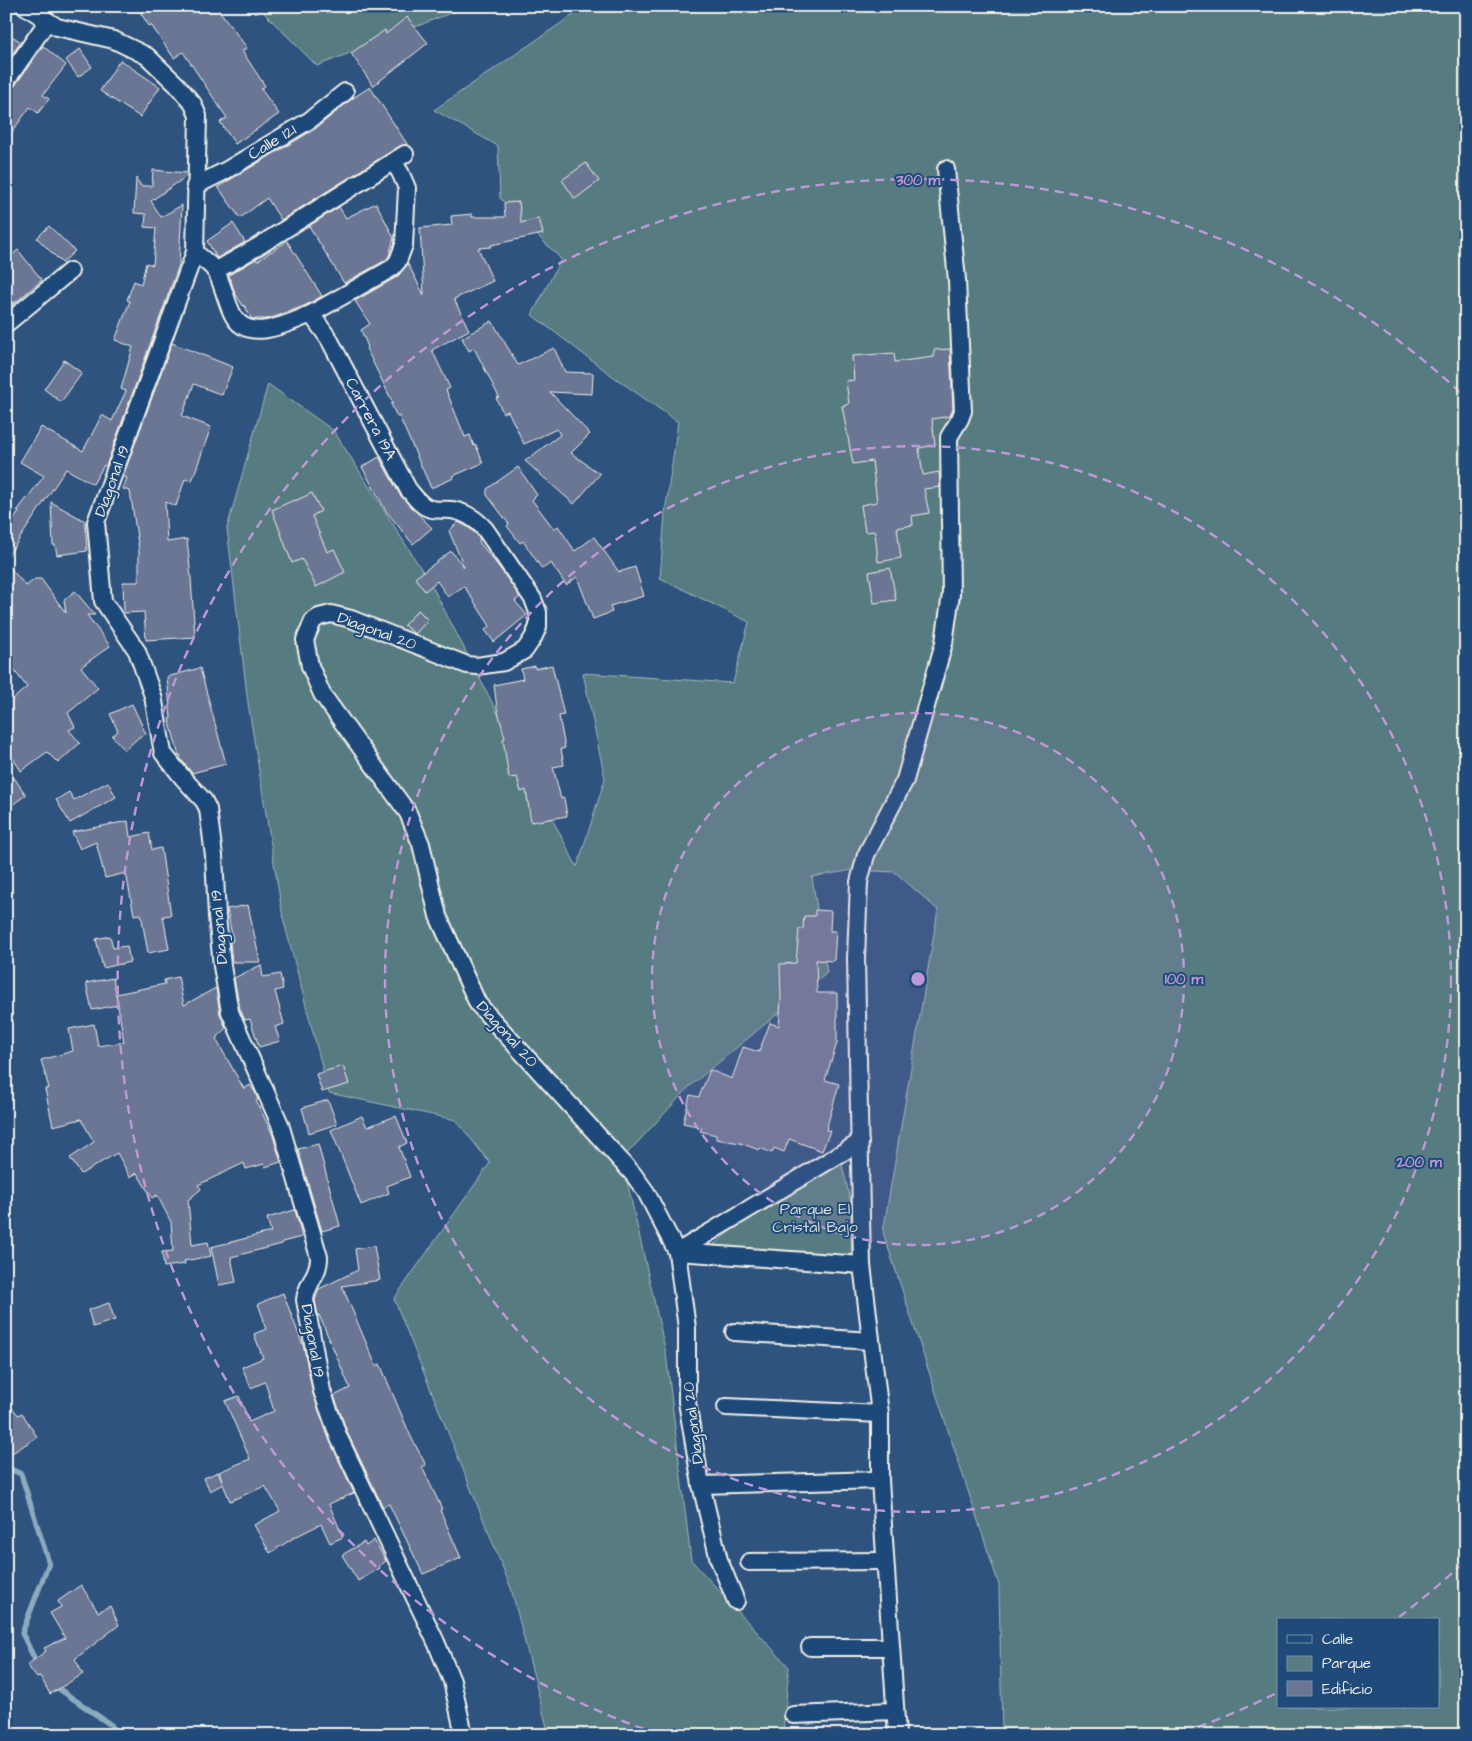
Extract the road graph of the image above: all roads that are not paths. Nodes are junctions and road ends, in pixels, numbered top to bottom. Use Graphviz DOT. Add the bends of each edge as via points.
graph roads {
  1 [pos="25,6"];
  2 [pos="47,22"];
  3 [pos="6,81"];
  4 [pos="346,92"];
  5 [pos="946,169"];
  6 [pos="195,186"];
  7 [pos="195,252"];
  8 [pos="70,271"];
  9 [pos="215,271"];
  10 [pos="311,314"];
  11 [pos="6,324"];
  12 [pos="538,626"];
  13 [pos="860,1142"];
  14 [pos="677,1252"];
  15 [pos="862,1265"];
  16 [pos="734,1332"];
  17 [pos="871,1342"];
  18 [pos="726,1407"];
  19 [pos="880,1414"];
  20 [pos="880,1480"];
  21 [pos="701,1485"];
  22 [pos="884,1561"];
  23 [pos="749,1562"];
  24 [pos="736,1601"];
  25 [pos="810,1647"];
  26 [pos="892,1647"];
  27 [pos="895,1711"];
  28 [pos="793,1715"];
  29 [pos="464,1735"];
  30 [pos="897,1735"];
  1 -- 2 [label="street"];
  2 -- 3 [label="street"];
  2 -- 6 [label="street, Diagonal 19" via="114,40 147,56 177,85 193,104 198,116"];
  4 -- 6 [label="street, Calle 121" via="310,120"];
  5 -- 13 [label="street" via="957,280 963,411 948,437 951,594 944,643 905,780 866,855 859,882 856,958"];
  6 -- 7 [label="street, Diagonal 19"];
  7 -- 9 [label="street"];
  7 -- 29 [label="street, Diagonal 19" via="96,522 103,602 137,651 153,696 163,753 208,809 216,916 230,1012 280,1124 319,1257 305,1300 322,1391 339,1438 436,1642 452,1681"];
  8 -- 11 [label="street"];
  9 -- 10 [label="street" via="233,316 249,329 270,330"];
  9 -- 10 [label="street" via="399,158 400,172 407,188 404,245 398,261 392,268"];
  10 -- 12 [label="street, Carrera 19A" via="329,339 408,489 427,508 464,513 477,520 533,599 538,612"];
  12 -- 14 [label="street, Diagonal 20" via="525,650 513,658 477,666 458,662 331,614 313,621 306,640 306,653 322,694 408,814 421,844 438,916 478,1004 633,1174"];
  13 -- 14 [label="street"];
  13 -- 15 [label="street"];
  14 -- 15 [label="street"];
  14 -- 21 [label="street, Diagonal 20" via="686,1328 687,1402"];
  15 -- 17 [label="street"];
  16 -- 17 [label="street"];
  17 -- 19 [label="street"];
  18 -- 19 [label="street"];
  19 -- 20 [label="street"];
  20 -- 21 [label="street"];
  20 -- 22 [label="street"];
  21 -- 24 [label="street, Diagonal 20" via="719,1560"];
  22 -- 23 [label="street"];
  22 -- 26 [label="street"];
  25 -- 26 [label="street"];
  26 -- 27 [label="street"];
  27 -- 28 [label="street"];
  27 -- 30 [label="street"];
}
